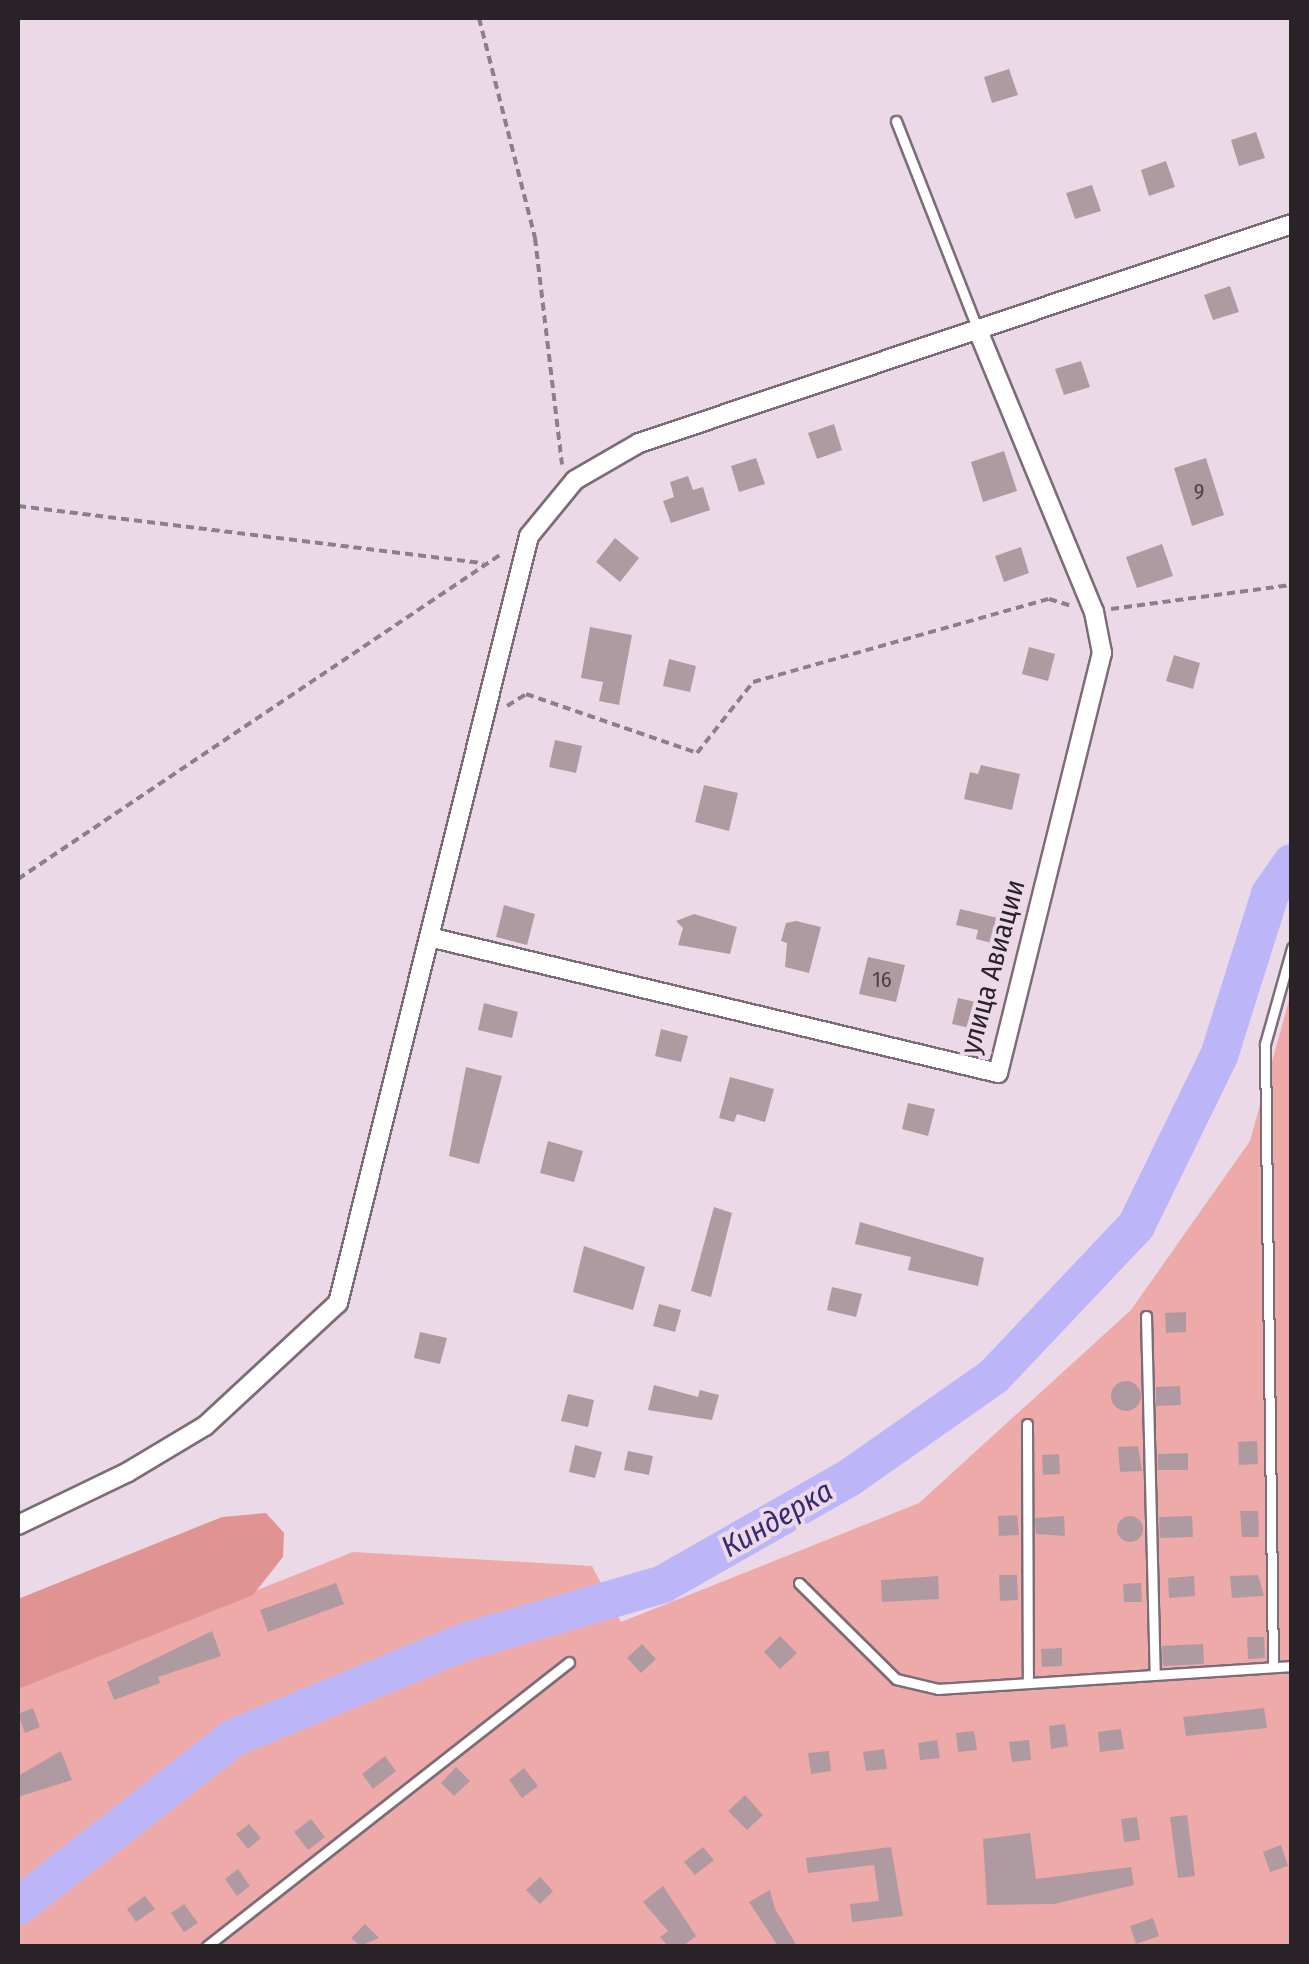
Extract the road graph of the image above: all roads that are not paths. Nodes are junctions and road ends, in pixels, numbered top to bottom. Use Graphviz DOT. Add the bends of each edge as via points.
graph roads {
  1 [pos="896,120"];
  2 [pos="1292,224"];
  3 [pos="976,328"];
  4 [pos="429,937"];
  5 [pos="1292,948"];
  6 [pos="1146,1316"];
  7 [pos="1027,1424"];
  8 [pos="18,1525"];
  9 [pos="799,1583"];
  10 [pos="569,1662"];
  11 [pos="1292,1666"];
  12 [pos="1272,1668"];
  13 [pos="1155,1675"];
  14 [pos="1028,1684"];
  15 [pos="207,1946"];
  1 -- 3 [label="lane"];
  2 -- 3 [label="street"];
  3 -- 4 [label="street" via="639,442 574,480 529,536"];
  3 -- 4 [label="street, улица Авиации" via="1094,612 1102,653 998,1073"];
  4 -- 8 [label="street" via="338,1303 205,1426"];
  5 -- 12 [label="lane" via="1266,1044"];
  6 -- 13 [label="lane"];
  7 -- 14 [label="lane"];
  9 -- 14 [label="lane" via="896,1679 938,1689"];
  10 -- 15 [label="lane"];
  11 -- 12 [label="lane"];
  12 -- 13 [label="lane"];
  13 -- 14 [label="lane"];
}
